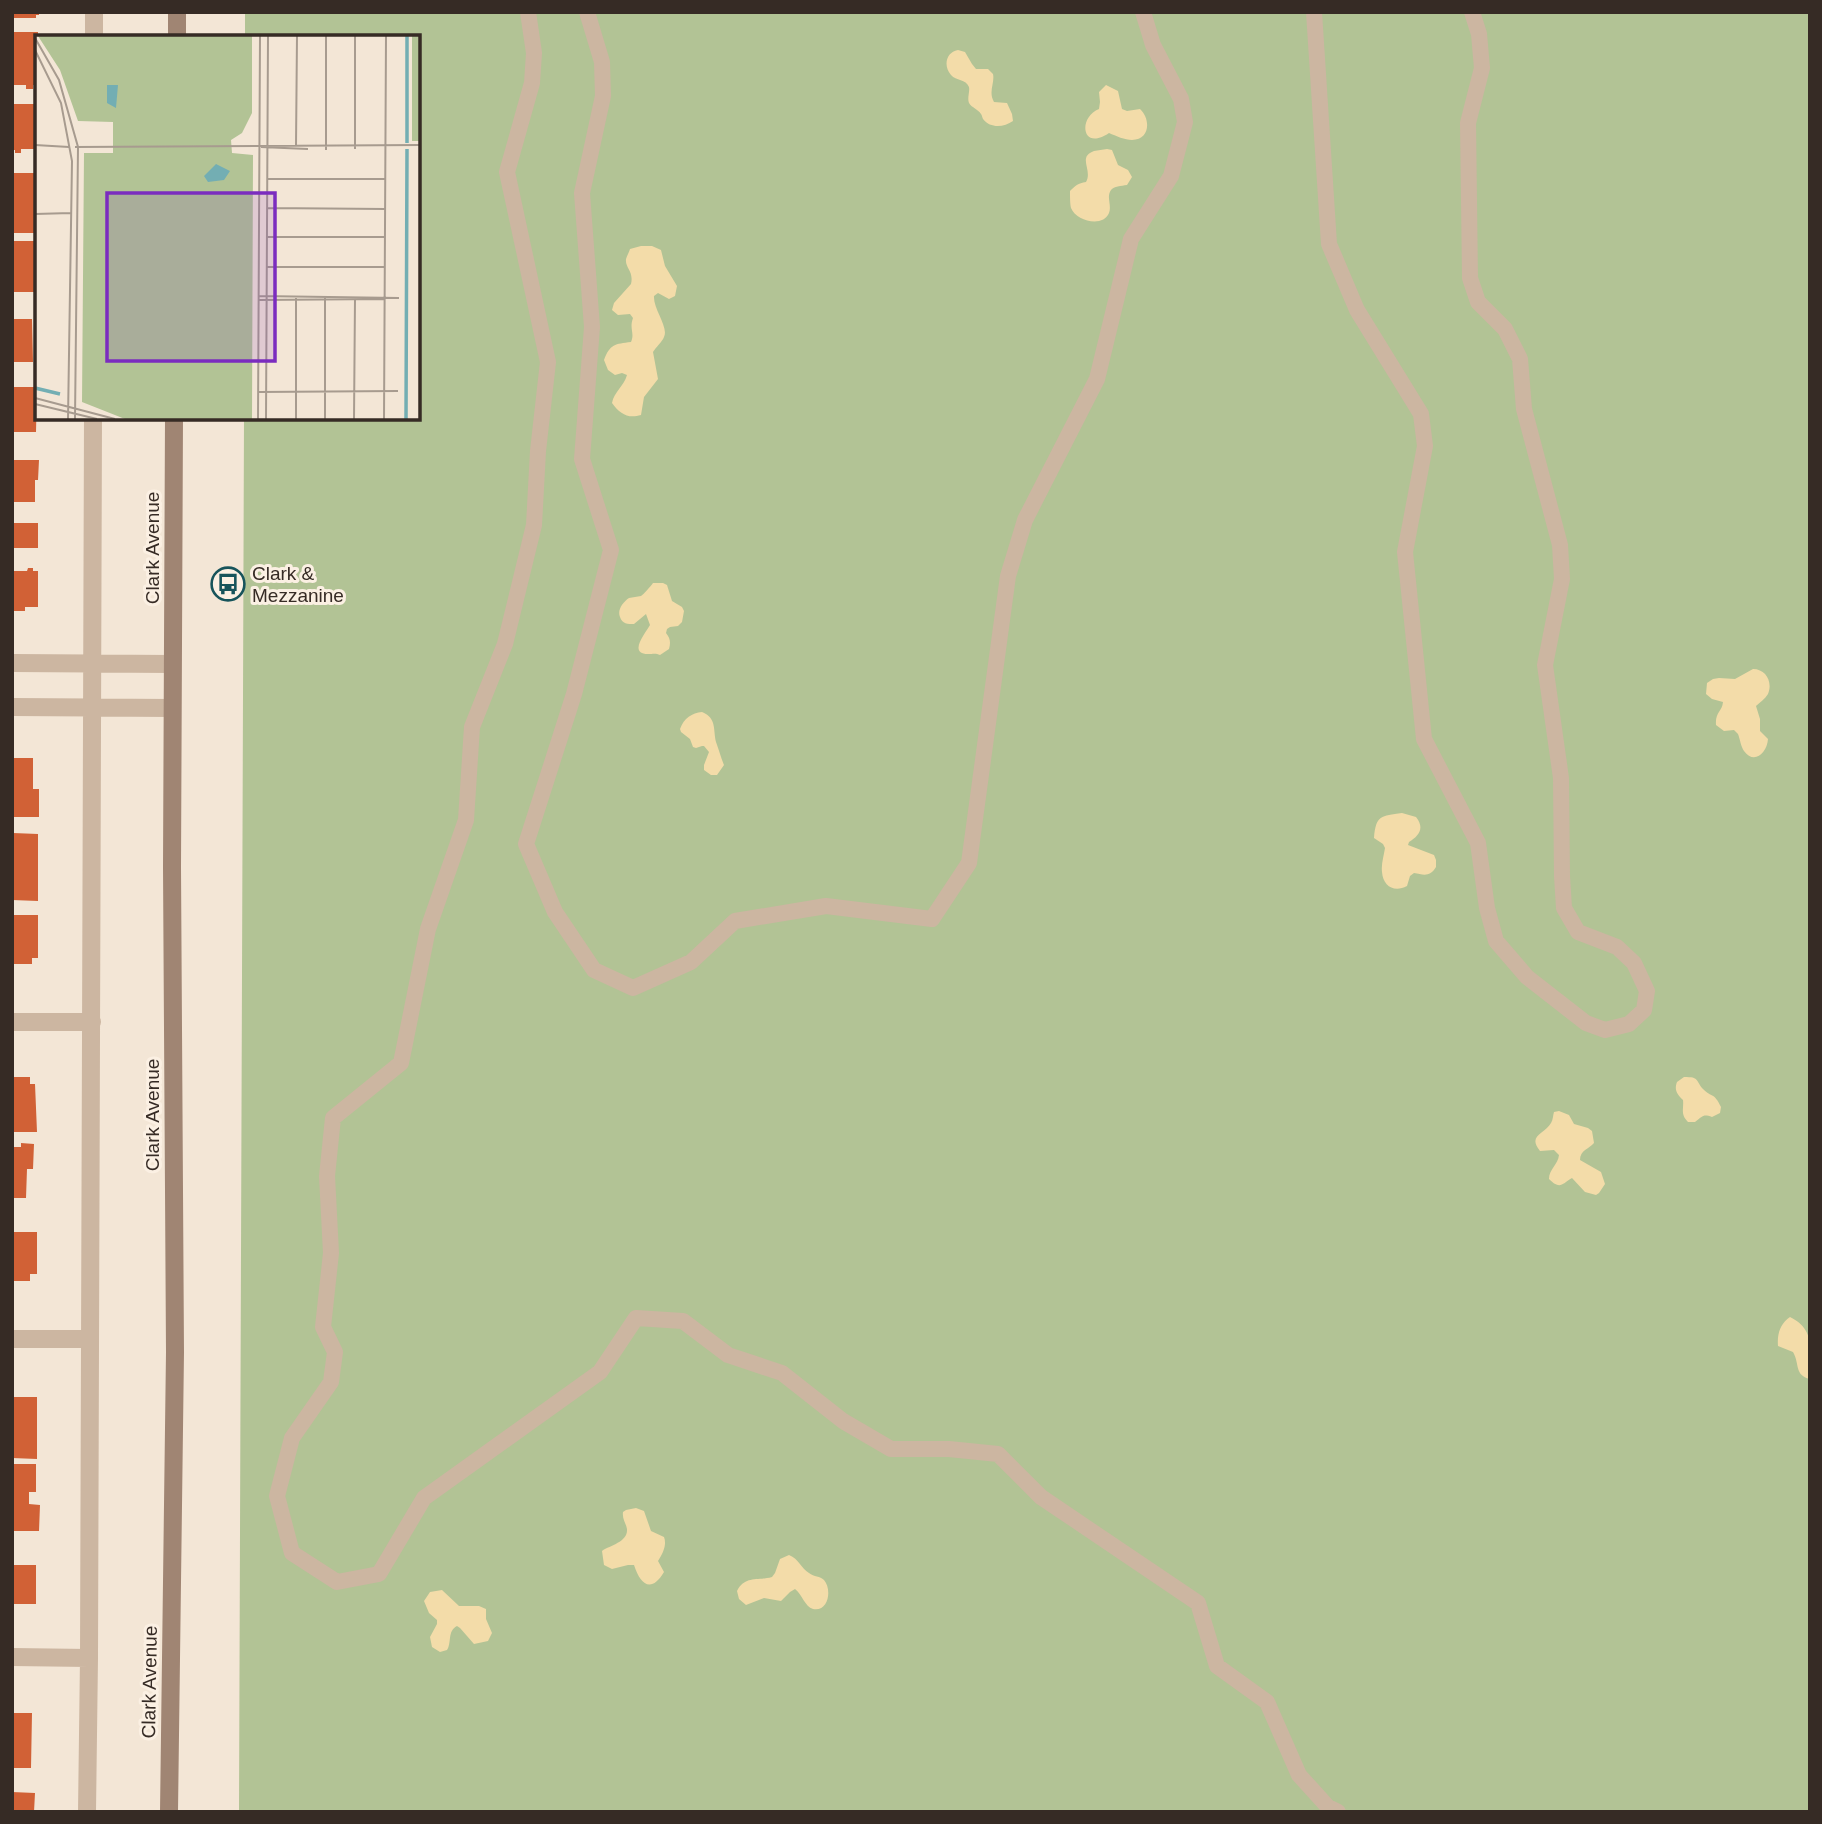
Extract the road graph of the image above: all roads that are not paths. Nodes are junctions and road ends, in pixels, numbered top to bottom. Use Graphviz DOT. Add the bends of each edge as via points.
graph roads {
  1 [pos="94,12"];
  2 [pos="177,12"];
  3 [pos="528,12"];
  4 [pos="587,12"];
  5 [pos="1143,12"];
  6 [pos="1314,12"];
  7 [pos="1472,12"];
  8 [pos="93,35"];
  9 [pos="177,35"];
  10 [pos="93,420"];
  11 [pos="174,420"];
  12 [pos="12,663"];
  13 [pos="93,663"];
  14 [pos="172,664"];
  15 [pos="12,707"];
  16 [pos="172,708"];
  17 [pos="93,709"];
  18 [pos="12,1022"];
  19 [pos="92,1022"];
  20 [pos="12,1339"];
  21 [pos="90,1339"];
  22 [pos="12,1657"];
  23 [pos="89,1658"];
  24 [pos="87,1812"];
  25 [pos="169,1812"];
  26 [pos="1338,1812"];
  1 -- 8 [label="street"];
  2 -- 9 [label="main road"];
  3 -- 26 [label="lane" via="534,53 532,83 507,172 548,362 534,525 505,644 472,727 466,820 428,929 401,1063 333,1118 327,1176 331,1252 323,1326 335,1352 331,1382 292,1438 277,1496 292,1553 337,1582 379,1574 424,1498 600,1372 636,1318 683,1321 727,1355 782,1373 843,1421 891,1449 998,1454 1041,1497 1198,1603 1217,1665 1267,1702 1299,1775"];
  4 -- 5 [label="lane" via="603,62 603,96 582,193 592,327 582,459 611,550 526,844 555,912 594,970 633,989 691,962 735,920 826,906 932,919 969,863 1008,576 1025,520 1097,379 1130,239 1171,176 1185,122 1181,99 1153,45"];
  6 -- 7 [label="lane" via="1329,244 1357,310 1421,414 1425,446 1405,552 1424,739 1478,843 1496,941 1527,977 1586,1023 1605,1030 1629,1024 1644,1010 1647,991 1633,963 1617,947 1578,932 1564,908 1560,778 1545,665 1562,579 1560,545 1524,409 1520,359 1505,330 1478,302 1470,278 1468,123 1482,68"];
  10 -- 13 [label="street"];
  11 -- 14 [label="main road, Clark Avenue"];
  12 -- 13 [label="street"];
  13 -- 14 [label="street"];
  13 -- 17 [label="street"];
  14 -- 16 [label="main road, Clark Avenue"];
  15 -- 17 [label="street"];
  16 -- 17 [label="street"];
  16 -- 25 [label="main road, Clark Avenue" via="175,1352"];
  17 -- 19 [label="street"];
  18 -- 19 [label="street"];
  19 -- 21 [label="street"];
  20 -- 21 [label="street"];
  21 -- 23 [label="street"];
  22 -- 23 [label="street"];
  23 -- 24 [label="street"];
}
